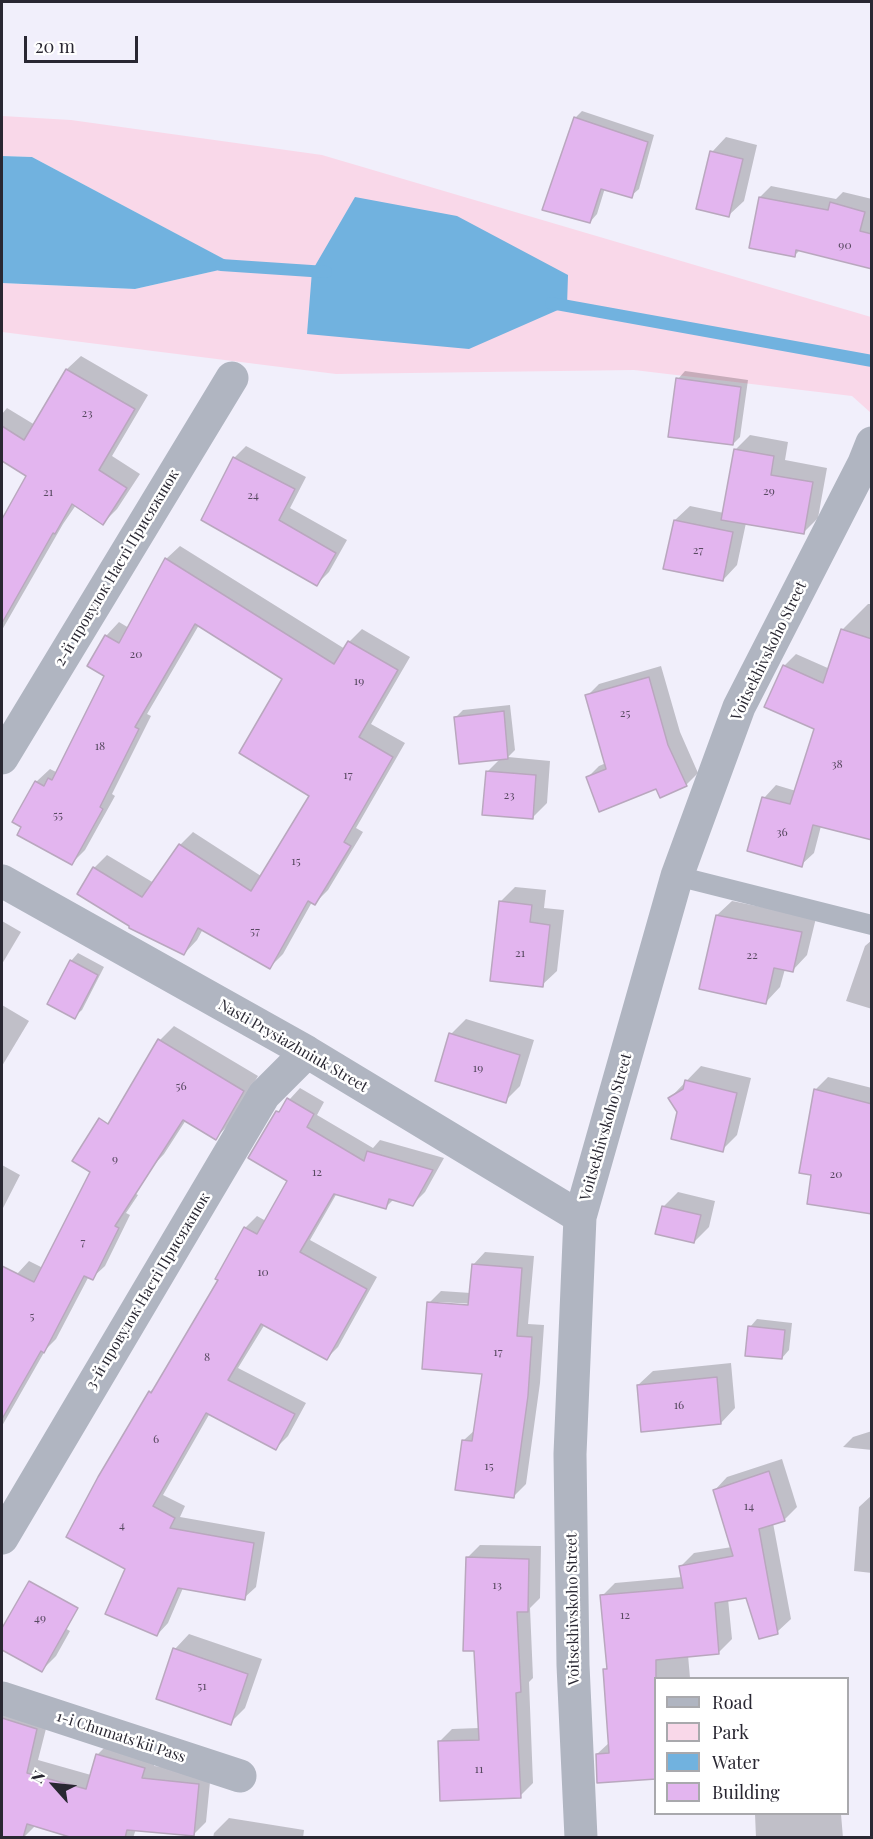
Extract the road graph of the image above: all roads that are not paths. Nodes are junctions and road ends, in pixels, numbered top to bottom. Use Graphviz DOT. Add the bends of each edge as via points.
graph roads {
  1 [pos="232,378"];
  2 [pos="868,453"];
  3 [pos="2,758"];
  4 [pos="677,876"];
  5 [pos="2,880"];
  6 [pos="872,925"];
  7 [pos="307,1052"];
  8 [pos="580,1217"];
  9 [pos="2,1538"];
  10 [pos="2,1698"];
  11 [pos="240,1776"];
  12 [pos="582,1838"];
  1 -- 3 [label="street, 2-й провулок Насті Присяжнюк"];
  2 -- 4 [label="street, Voitsekhivskoho Street" via="739,707"];
  4 -- 6 [label="lane"];
  4 -- 8 [label="street, Voitsekhivskoho Street"];
  5 -- 7 [label="street, Nasti Prysiazhniuk Street"];
  7 -- 8 [label="street, Nasti Prysiazhniuk Street"];
  7 -- 9 [label="street, 3-й провулок Насті Присяжнюк" via="264,1095"];
  8 -- 12 [label="street, Voitsekhivskoho Street" via="570,1454 573,1665"];
  10 -- 11 [label="street, 1-i Chumats'kii Pass"];
}
